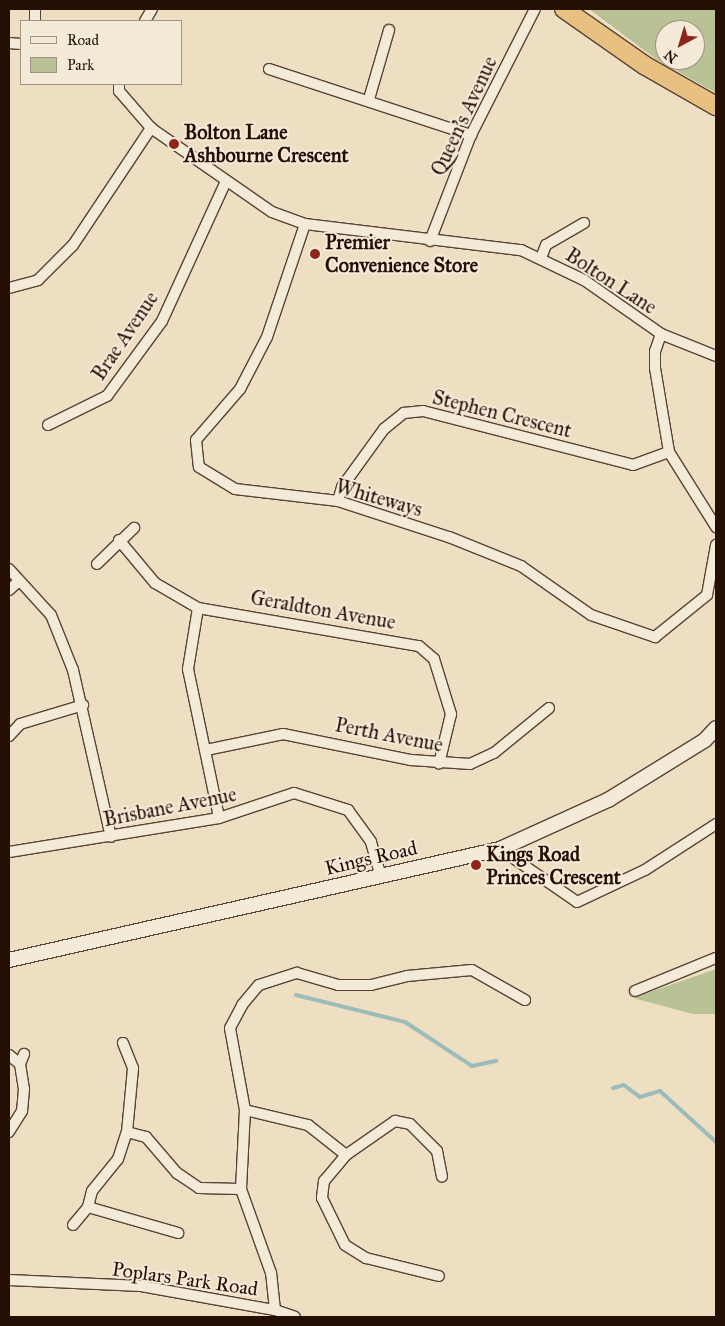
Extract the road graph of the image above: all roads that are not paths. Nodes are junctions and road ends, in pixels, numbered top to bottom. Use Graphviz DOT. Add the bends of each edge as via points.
graph roads {
  1 [pos="152,9"];
  2 [pos="535,9"];
  3 [pos="564,9"];
  4 [pos="146,20"];
  5 [pos="389,30"];
  6 [pos="269,69"];
  7 [pos="119,85"];
  8 [pos="369,99"];
  9 [pos="716,106"];
  10 [pos="151,128"];
  11 [pos="471,135"];
  12 [pos="226,182"];
  13 [pos="584,223"];
  14 [pos="305,224"];
  15 [pos="430,241"];
  16 [pos="541,258"];
  17 [pos="9,288"];
  18 [pos="661,334"];
  19 [pos="716,356"];
  20 [pos="48,425"];
  21 [pos="668,452"];
  22 [pos="338,501"];
  23 [pos="716,527"];
  24 [pos="134,528"];
  25 [pos="119,540"];
  26 [pos="716,544"];
  27 [pos="97,564"];
  28 [pos="9,569"];
  29 [pos="19,581"];
  30 [pos="9,590"];
  31 [pos="198,608"];
  32 [pos="83,705"];
  33 [pos="549,708"];
  34 [pos="716,728"];
  35 [pos="9,736"];
  36 [pos="206,750"];
  37 [pos="439,764"];
  38 [pos="220,818"];
  39 [pos="716,824"];
  40 [pos="110,837"];
  41 [pos="500,849"];
  42 [pos="9,852"];
  43 [pos="381,877"];
  44 [pos="716,958"];
  45 [pos="9,960"];
  46 [pos="635,991"];
  47 [pos="525,1000"];
  48 [pos="123,1043"];
  49 [pos="9,1055"];
  50 [pos="245,1110"];
  51 [pos="9,1132"];
  52 [pos="127,1132"];
  53 [pos="346,1155"];
  54 [pos="442,1176"];
  55 [pos="241,1189"];
  56 [pos="88,1206"];
  57 [pos="73,1225"];
  58 [pos="178,1233"];
  59 [pos="439,1276"];
  60 [pos="9,1280"];
  61 [pos="274,1310"];
  62 [pos="295,1317"];
  1 -- 4 [label="street"];
  2 -- 11 [label="street, Queen's Avenue"];
  3 -- 9 [label="highway" via="644,65"];
  5 -- 8 [label="street"];
  6 -- 8 [label="street"];
  7 -- 10 [label="street, Bolton Lane" via="119,92"];
  8 -- 11 [label="street"];
  10 -- 12 [label="street, Bolton Lane"];
  10 -- 17 [label="street" via="73,245 38,280"];
  11 -- 15 [label="street, Queen's Avenue"];
  12 -- 14 [label="street, Bolton Lane" via="256,204"];
  12 -- 20 [label="street, Brae Avenue" via="156,328 107,396"];
  13 -- 16 [label="street" via="546,245"];
  14 -- 15 [label="street, Bolton Lane"];
  14 -- 22 [label="street, Whiteways" via="267,337 240,389 196,440 199,467 236,489"];
  15 -- 16 [label="street, Bolton Lane" via="496,244"];
  16 -- 18 [label="street, Bolton Lane" via="584,280"];
  18 -- 19 [label="street, Bolton Lane"];
  18 -- 21 [label="street" via="655,351 655,368"];
  21 -- 22 [label="street, Stephen Crescent" via="633,465 423,411 404,413 384,429 342,487"];
  21 -- 23 [label="street"];
  22 -- 26 [label="street, Whiteways" via="449,537 521,566 591,615 655,637 707,594"];
  24 -- 25 [label="street"];
  25 -- 27 [label="street"];
  25 -- 31 [label="street, Geraldton Avenue" via="155,583"];
  28 -- 29 [label="street"];
  29 -- 30 [label="street"];
  29 -- 32 [label="street" via="51,615"];
  31 -- 36 [label="street" via="188,669"];
  31 -- 37 [label="street, Geraldton Avenue" via="419,646 434,659 451,714"];
  32 -- 35 [label="street" via="20,724"];
  32 -- 40 [label="street"];
  33 -- 37 [label="street, Perth Avenue" via="494,753 470,764"];
  34 -- 41 [label="street, Kings Road" via="705,740 608,800"];
  36 -- 37 [label="street, Perth Avenue" via="283,734"];
  36 -- 38 [label="street"];
  38 -- 40 [label="street, Brisbane Avenue"];
  38 -- 43 [label="street, Brisbane Avenue" via="294,793 324,800 348,810 371,842"];
  39 -- 41 [label="street" via="645,870 577,902"];
  40 -- 42 [label="street, Brisbane Avenue"];
  41 -- 43 [label="street, Kings Road"];
  43 -- 45 [label="street, Kings Road"];
  44 -- 46 [label="street"];
  47 -- 50 [label="street" via="472,970 407,976 371,985 338,985 297,973 276,977 253,992 230,1028"];
  48 -- 52 [label="street" via="133,1068"];
  49 -- 51 [label="street" via="22,1059 22,1111"];
  50 -- 53 [label="street" via="308,1125"];
  50 -- 55 [label="street"];
  52 -- 55 [label="street" via="146,1137 177,1173 199,1188"];
  52 -- 56 [label="street" via="118,1160 92,1191"];
  53 -- 54 [label="street" via="395,1121 410,1124 437,1152"];
  53 -- 59 [label="street" via="324,1181 322,1198 345,1245 366,1258"];
  55 -- 61 [label="street" via="271,1274"];
  56 -- 57 [label="street"];
  56 -- 58 [label="street"];
  60 -- 61 [label="street, Poplars Park Road" via="141,1286"];
  61 -- 62 [label="street, Poplars Park Road"];
}
